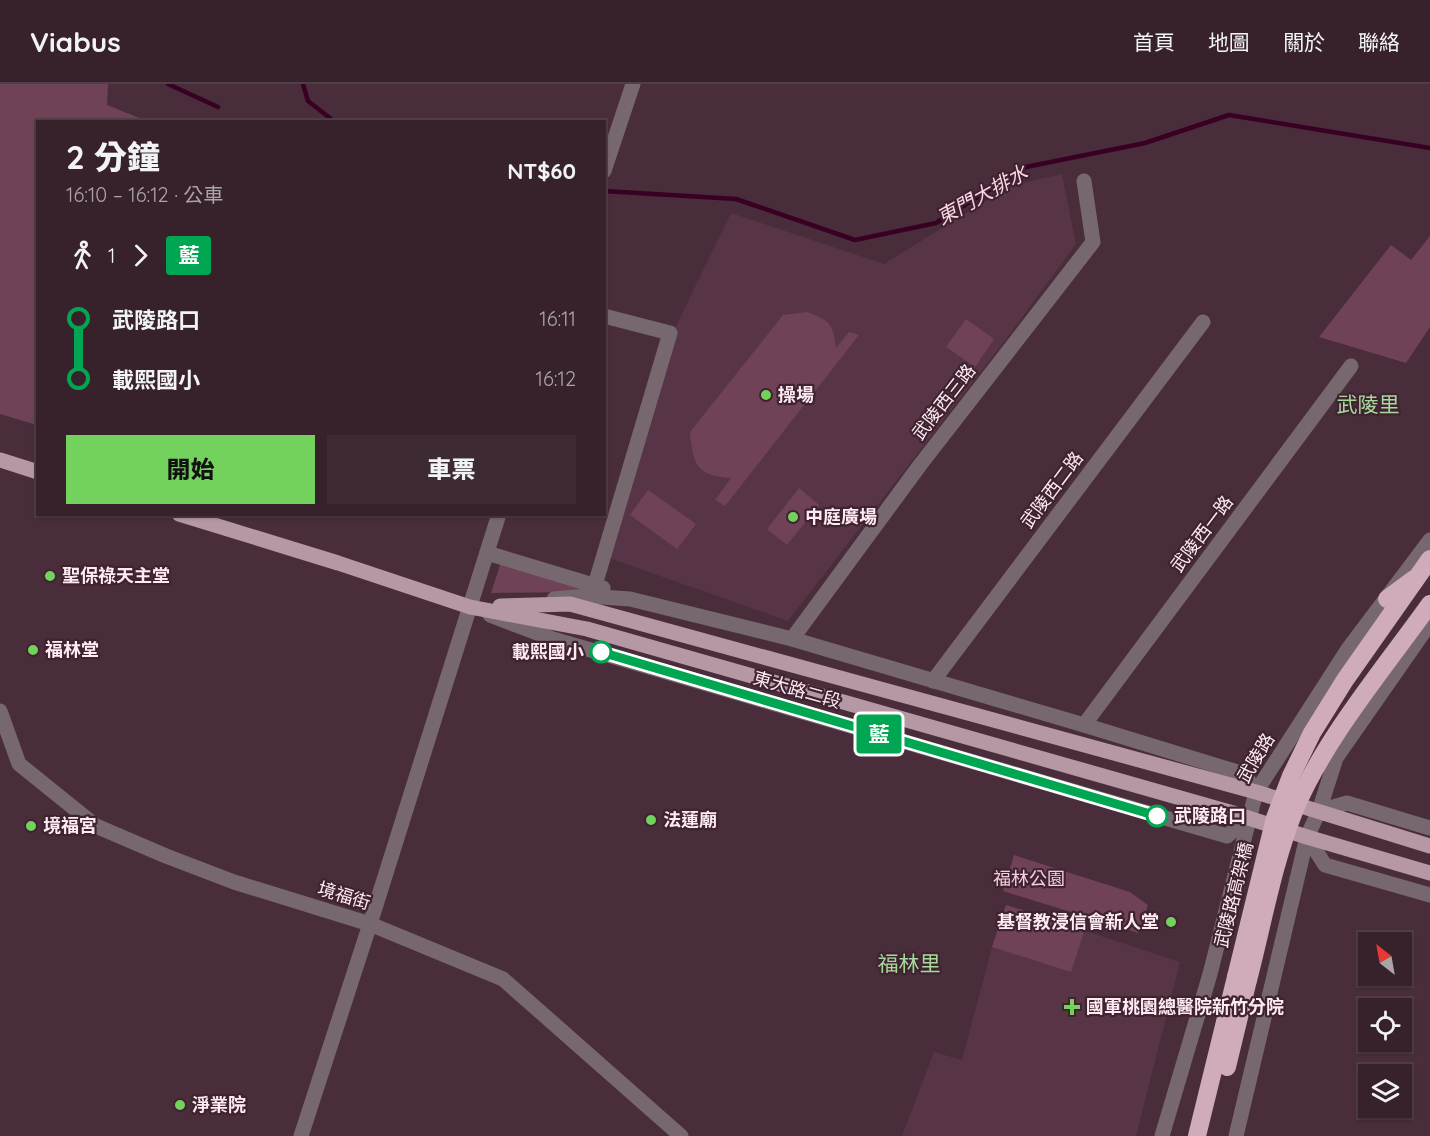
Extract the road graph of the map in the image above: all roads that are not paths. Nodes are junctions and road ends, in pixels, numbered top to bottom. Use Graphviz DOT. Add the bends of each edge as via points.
graph roads {
  1 [pos="633,84"];
  2 [pos="606,167"];
  3 [pos="1084,181"];
  4 [pos="606,317"];
  5 [pos="1203,322"];
  6 [pos="1351,366"];
  7 [pos="0,460"];
  8 [pos="36,471"];
  9 [pos="185,516"];
  10 [pos="498,516"];
  11 [pos="1430,540"];
  12 [pos="487,553"];
  13 [pos="1430,559"];
  14 [pos="1430,568"];
  15 [pos="595,585"];
  16 [pos="1387,598"];
  17 [pos="630,599"];
  18 [pos="1430,604"];
  19 [pos="470,608"];
  20 [pos="1430,623"];
  21 [pos="792,639"];
  22 [pos="933,681"];
  23 [pos="0,711"];
  24 [pos="1084,725"];
  25 [pos="1256,792"];
  26 [pos="1319,811"];
  27 [pos="1248,818"];
  28 [pos="1430,828"];
  29 [pos="1307,837"];
  30 [pos="1430,846"];
  31 [pos="1430,873"];
  32 [pos="1430,895"];
  33 [pos="370,924"];
  34 [pos="1242,979"];
  35 [pos="301,1136"];
  36 [pos="681,1136"];
  37 [pos="1162,1136"];
  38 [pos="1197,1136"];
  39 [pos="1210,1136"];
  40 [pos="1236,1136"];
  1 -- 2 [label="street"];
  3 -- 21 [label="street, 武陵西三路" via="1093,242 920,465"];
  4 -- 15 [label="street" via="670,333"];
  5 -- 22 [label="street, 武陵西二路"];
  6 -- 24 [label="street, 武陵西一路"];
  7 -- 8 [label="main road"];
  9 -- 19 [label="main road, 東大路二段"];
  10 -- 12 [label="street"];
  11 -- 16 [label="street, 武陵路"];
  12 -- 15 [label="street, 東大路二段"];
  12 -- 19 [label="street"];
  13 -- 34 [label="highway, 武陵路高架橋, bridge" via="1345,680 1291,776 1275,818"];
  14 -- 16 [label="highway"];
  15 -- 17 [label="street, 東大路二段"];
  16 -- 25 [label="street, 武陵路" via="1348,649"];
  17 -- 19 [label="street, 東大路二段" via="587,596"];
  17 -- 21 [label="street, 東大路二段"];
  18 -- 34 [label="highway, 武陵路高架橋, bridge" via="1340,729 1310,780 1284,840"];
  19 -- 25 [label="main road, 東大路二段" via="570,604"];
  19 -- 27 [label="main road, 東大路二段" via="587,629"];
  19 -- 27 [label="street, 東大路二段" via="552,639 1227,836"];
  19 -- 33 [label="street"];
  20 -- 26 [label="street" via="1336,758"];
  21 -- 22 [label="street, 東大路二段"];
  22 -- 24 [label="street, 東大路二段"];
  23 -- 33 [label="street, 境福街" via="19,764 96,826 234,882"];
  24 -- 25 [label="street, 東大路二段" via="1244,774"];
  25 -- 26 [label="main road, 東大路二段"];
  25 -- 27 [label="street, 武陵路"];
  26 -- 28 [label="street" via="1347,803"];
  26 -- 29 [label="street"];
  26 -- 30 [label="main road, 東大路二段"];
  27 -- 29 [label="main road, 東大路二段"];
  27 -- 37 [label="street, 武陵路" via="1210,974"];
  29 -- 31 [label="main road, 東大路二段"];
  29 -- 32 [label="street" via="1325,865"];
  29 -- 40 [label="street"];
  33 -- 35 [label="street"];
  33 -- 36 [label="street, 境福街" via="503,979"];
  34 -- 38 [label="highway, 武陵路高架橋"];
  34 -- 39 [label="highway, 武陵路高架橋"];
}
